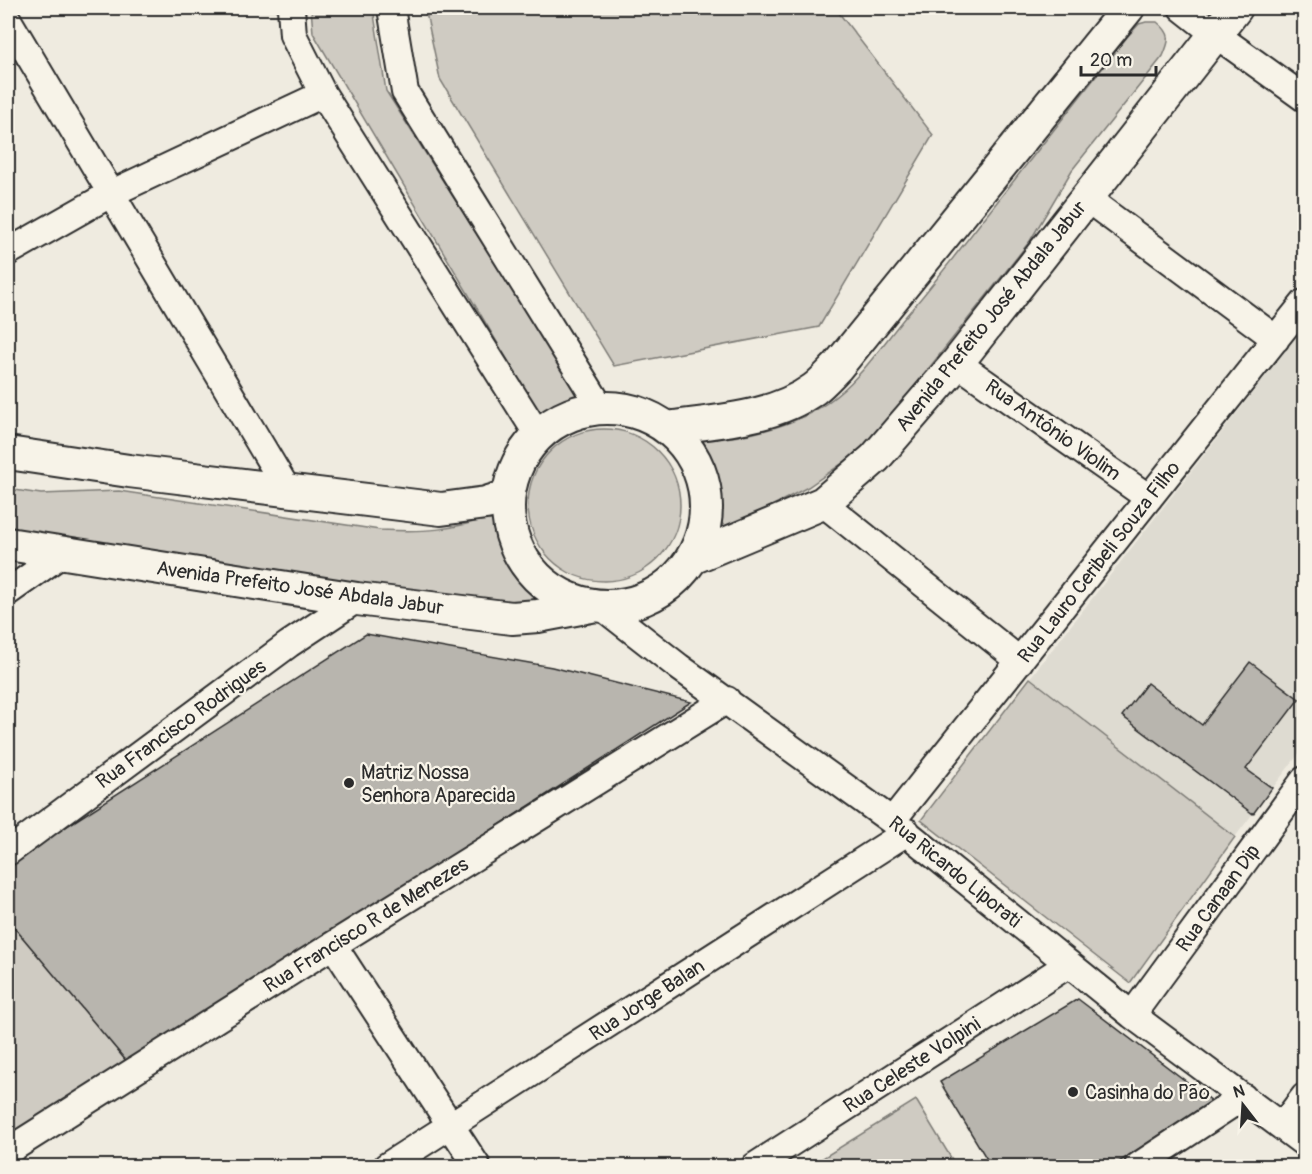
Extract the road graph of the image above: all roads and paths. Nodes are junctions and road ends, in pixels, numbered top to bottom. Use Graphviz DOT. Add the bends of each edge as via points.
graph roads {
  1 [pos="276,8"];
  2 [pos="291,8"];
  3 [pos="391,8"];
  4 [pos="1128,8"];
  5 [pos="1182,8"];
  6 [pos="1236,8"];
  7 [pos="8,20"];
  8 [pos="1215,34"];
  9 [pos="293,35"];
  10 [pos="323,94"];
  11 [pos="1305,98"];
  12 [pos="112,193"];
  13 [pos="1086,198"];
  14 [pos="8,252"];
  15 [pos="1305,303"];
  16 [pos="1276,339"];
  17 [pos="957,363"];
  18 [pos="601,408"];
  19 [pos="667,428"];
  20 [pos="538,435"];
  21 [pos="9,452"];
  22 [pos="288,491"];
  23 [pos="508,496"];
  24 [pos="1149,498"];
  25 [pos="823,503"];
  26 [pos="8,544"];
  27 [pos="63,553"];
  28 [pos="692,558"];
  29 [pos="8,592"];
  30 [pos="357,599"];
  31 [pos="597,606"];
  32 [pos="1020,661"];
  33 [pos="727,700"];
  34 [pos="1305,780"];
  35 [pos="900,827"];
  36 [pos="8,852"];
  37 [pos="333,945"];
  38 [pos="1069,964"];
  39 [pos="1132,1015"];
  40 [pos="1244,1097"];
  41 [pos="1305,1097"];
  42 [pos="1282,1125"];
  43 [pos="452,1126"];
  44 [pos="1305,1143"];
  45 [pos="8,1151"];
  46 [pos="387,1167"];
  47 [pos="477,1167"];
  48 [pos="755,1167"];
  49 [pos="1138,1167"];
  1 -- 9 [label="street"];
  2 -- 9 [label="street"];
  3 -- 18 [label="street" via="405,92"];
  4 -- 19 [label="street" via="837,367 814,389 754,414"];
  5 -- 8 [label="street"];
  6 -- 8 [label="street, Avenida Prefeito José Abdala Jabur"];
  7 -- 12 [label="street"];
  8 -- 11 [label="street"];
  8 -- 13 [label="street, Avenida Prefeito José Abdala Jabur"];
  9 -- 10 [label="street"];
  10 -- 12 [label="street"];
  10 -- 20 [label="street"];
  12 -- 14 [label="street"];
  12 -- 22 [label="street"];
  13 -- 16 [label="street"];
  13 -- 17 [label="street, Avenida Prefeito José Abdala Jabur"];
  15 -- 16 [label="street, Rua Lauro Ceribeli Souza Filho"];
  16 -- 24 [label="street, Rua Lauro Ceribeli Souza Filho"];
  17 -- 24 [label="street, Rua Antônio Violim"];
  17 -- 25 [label="street, Avenida Prefeito José Abdala Jabur" via="875,458"];
  18 -- 19 [label="street" via="636,412"];
  18 -- 20 [label="street" via="568,416"];
  19 -- 28 [label="street" via="687,449 701,474 706,502 703,531"];
  20 -- 23 [label="street" via="518,463"];
  21 -- 22 [label="street"];
  22 -- 23 [label="street" via="441,509"];
  23 -- 31 [label="street" via="508,526 519,555 538,579 563,597"];
  24 -- 32 [label="street, Rua Lauro Ceribeli Souza Filho"];
  25 -- 28 [label="street, Avenida Prefeito José Abdala Jabur"];
  25 -- 32 [label="street"];
  26 -- 27 [label="street, Avenida Prefeito José Abdala Jabur"];
  27 -- 29 [label="street"];
  27 -- 30 [label="street, Avenida Prefeito José Abdala Jabur"];
  28 -- 31 [label="street" via="669,585 648,597 625,605"];
  30 -- 31 [label="street, Avenida Prefeito José Abdala Jabur" via="512,618"];
  30 -- 36 [label="street, Rua Francisco Rodrigues" via="289,644"];
  31 -- 33 [label="street, Rua Ricardo Liporati"];
  32 -- 35 [label="street, Rua Lauro Ceribeli Souza Filho"];
  33 -- 35 [label="street, Rua Ricardo Liporati"];
  33 -- 37 [label="street, Rua Francisco R de Menezes"];
  34 -- 39 [label="street, Rua Canaan Dip"];
  35 -- 38 [label="street, Rua Ricardo Liporati"];
  35 -- 43 [label="street, Rua Jorge Balan"];
  37 -- 43 [label="street"];
  37 -- 45 [label="street, Rua Francisco R de Menezes"];
  38 -- 39 [label="street, Rua Ricardo Liporati"];
  38 -- 48 [label="street, Rua Celeste Volpini"];
  39 -- 40 [label="street, Rua Ricardo Liporati"];
  40 -- 42 [label="street, Rua Ricardo Liporati"];
  40 -- 49 [label="street"];
  41 -- 42 [label="street"];
  42 -- 44 [label="street, Rua Ricardo Liporati"];
  43 -- 46 [label="street, Rua Jorge Balan"];
  43 -- 47 [label="street"];
}
